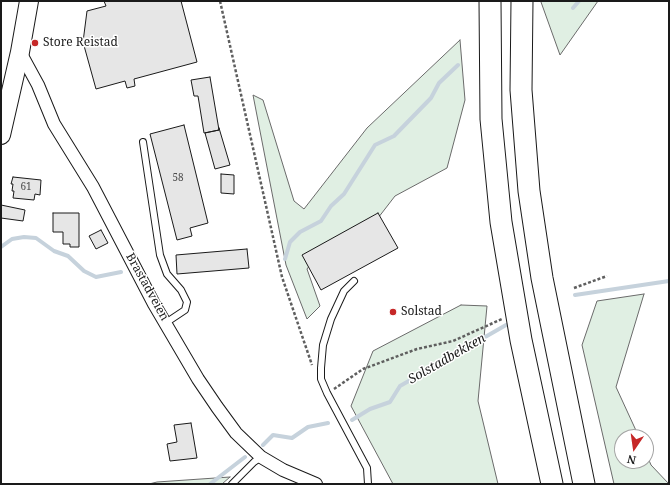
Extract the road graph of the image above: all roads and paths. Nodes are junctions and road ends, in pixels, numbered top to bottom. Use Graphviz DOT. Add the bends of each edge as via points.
graph roads {
  1 [pos="29,1"];
  2 [pos="220,1"];
  3 [pos="490,1"];
  4 [pos="522,1"];
  5 [pos="20,52"];
  6 [pos="1,135"];
  7 [pos="143,142"];
  8 [pos="608,276"];
  9 [pos="354,281"];
  10 [pos="574,288"];
  11 [pos="503,319"];
  12 [pos="167,322"];
  13 [pos="314,372"];
  14 [pos="327,393"];
  15 [pos="261,457"];
  16 [pos="232,484"];
  17 [pos="316,484"];
  18 [pos="368,484"];
  19 [pos="552,484"];
  20 [pos="584,484"];
  1 -- 5 [label="main road"];
  2 -- 13 [label="path" via="282,278"];
  3 -- 19 [label="highway" via="490,111 501,222 521,340"];
  4 -- 20 [label="highway" via="521,90 529,191 542,278"];
  5 -- 6 [label="main road"];
  5 -- 12 [label="street, Brastadveien" via="38,84 54,124 93,187 146,288"];
  7 -- 12 [label="lane" via="160,255 167,274 181,290 187,302 185,310"];
  8 -- 10 [label="path"];
  9 -- 14 [label="lane" via="337,303 324,345 321,368"];
  11 -- 14 [label="path" via="453,341 417,349 363,369"];
  12 -- 15 [label="street, Brastadveien" via="198,379 217,407 236,433"];
  14 -- 18 [label="lane" via="367,468"];
  15 -- 16 [label="lane"];
  15 -- 17 [label="street, Brastadveien"];
}
